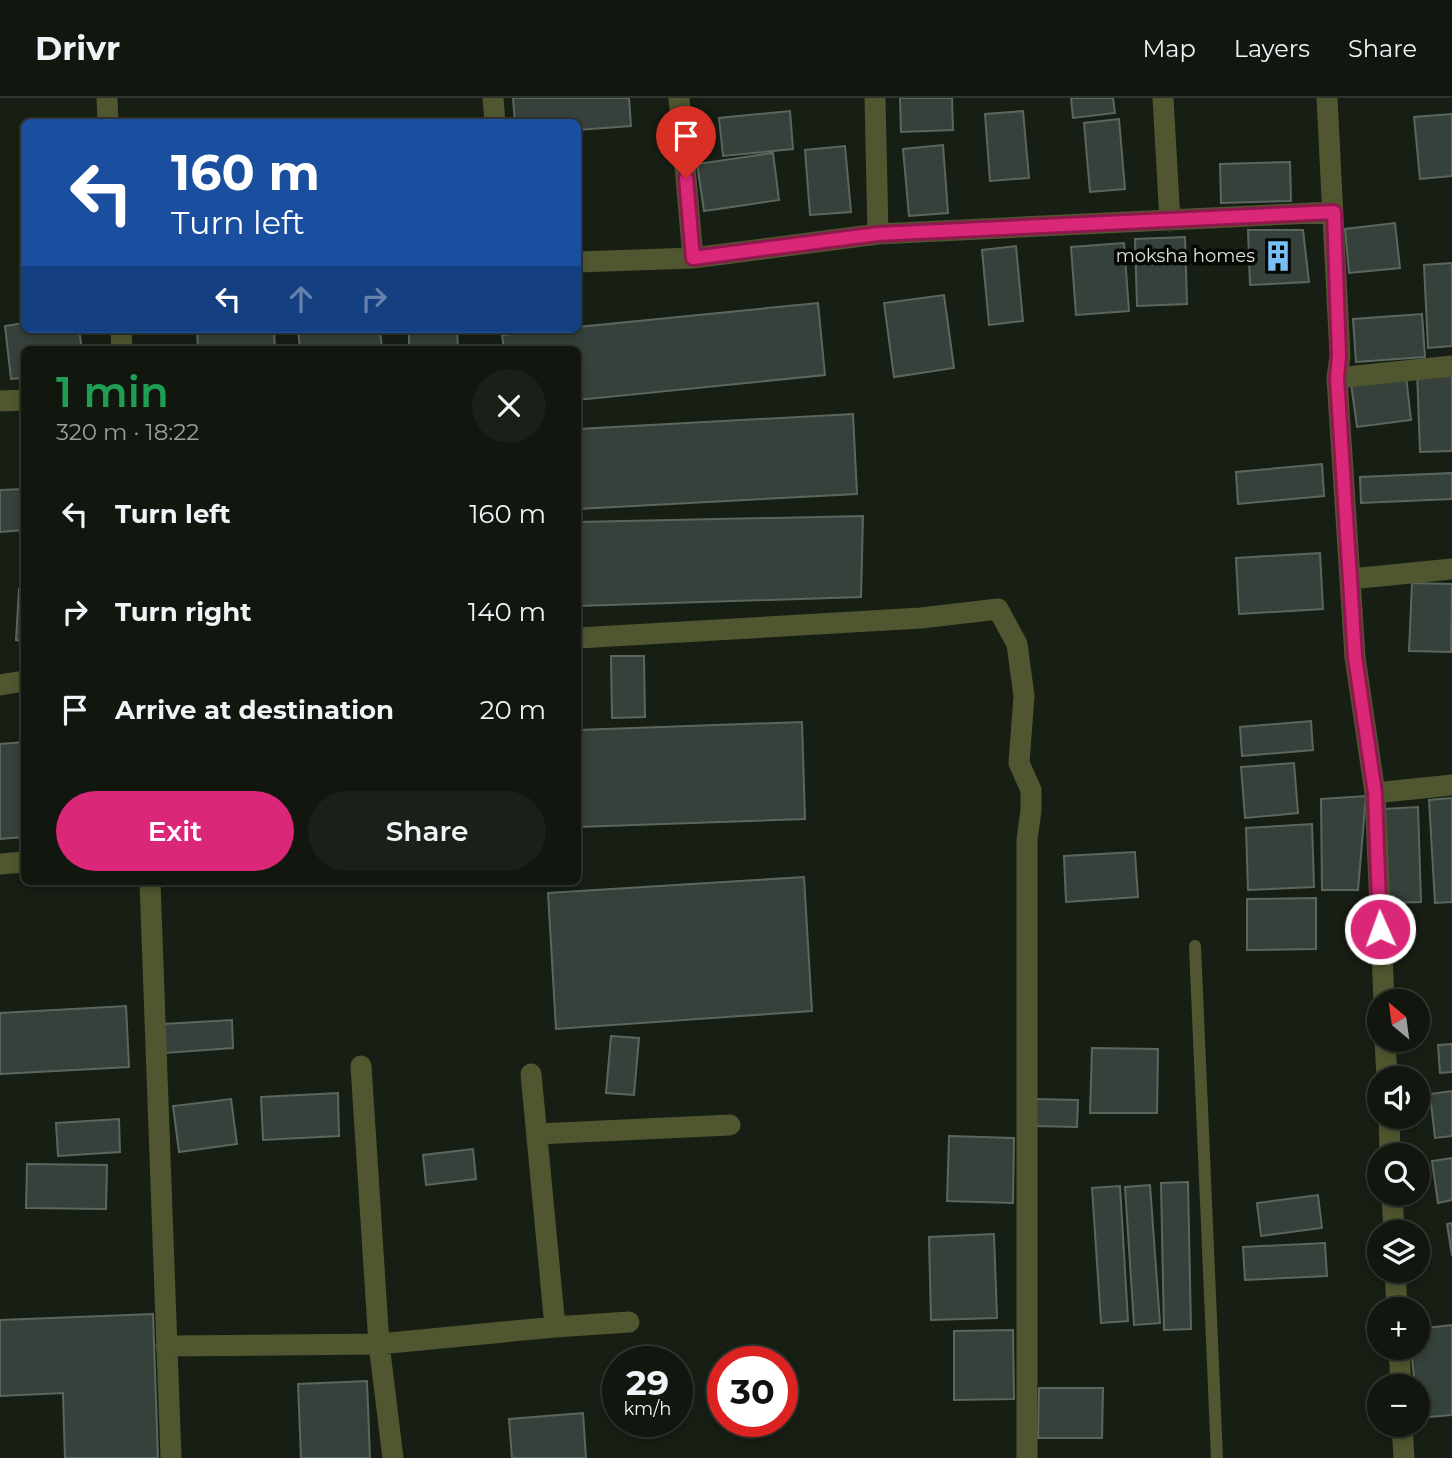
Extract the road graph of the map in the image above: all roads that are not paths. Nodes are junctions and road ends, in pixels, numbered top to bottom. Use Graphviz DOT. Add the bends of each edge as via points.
graph roads {
  1 [pos="107,98"];
  2 [pos="493,98"];
  3 [pos="679,98"];
  4 [pos="875,98"];
  5 [pos="1163,98"];
  6 [pos="1327,98"];
  7 [pos="108,119"];
  8 [pos="495,119"];
  9 [pos="1334,212"];
  10 [pos="1170,221"];
  11 [pos="878,234"];
  12 [pos="693,258"];
  13 [pos="581,262"];
  14 [pos="1452,366"];
  15 [pos="1337,378"];
  16 [pos="21,400"];
  17 [pos="0,401"];
  18 [pos="1452,569"];
  19 [pos="1350,579"];
  20 [pos="581,638"];
  21 [pos="21,682"];
  22 [pos="0,685"];
  23 [pos="1452,785"];
  24 [pos="1375,793"];
  25 [pos="21,862"];
  26 [pos="0,864"];
  27 [pos="150,885"];
  28 [pos="1195,946"];
  29 [pos="1383,989"];
  30 [pos="361,1066"];
  31 [pos="531,1074"];
  32 [pos="730,1125"];
  33 [pos="537,1133"];
  34 [pos="629,1322"];
  35 [pos="555,1327"];
  36 [pos="379,1344"];
  37 [pos="166,1346"];
  38 [pos="1403,1437"];
  39 [pos="171,1458"];
  40 [pos="393,1458"];
  41 [pos="1027,1458"];
  42 [pos="1217,1458"];
  43 [pos="1404,1458"];
  1 -- 7 [label="street"];
  2 -- 8 [label="street"];
  3 -- 12 [label="street"];
  4 -- 11 [label="street"];
  5 -- 10 [label="street"];
  6 -- 9 [label="street"];
  9 -- 10 [label="street"];
  9 -- 15 [label="street"];
  10 -- 11 [label="street"];
  11 -- 12 [label="street"];
  12 -- 13 [label="street"];
  14 -- 15 [label="street"];
  15 -- 19 [label="street"];
  16 -- 17 [label="street"];
  18 -- 19 [label="street"];
  19 -- 24 [label="street" via="1355,657"];
  20 -- 41 [label="street" via="921,618 998,609 1017,645 1024,696 1019,763 1031,790 1027,840"];
  21 -- 22 [label="street"];
  23 -- 24 [label="street"];
  24 -- 29 [label="street"];
  25 -- 26 [label="street"];
  27 -- 37 [label="street"];
  28 -- 42 [label="lane"];
  30 -- 36 [label="street"];
  31 -- 33 [label="street"];
  32 -- 33 [label="street"];
  33 -- 35 [label="street"];
  34 -- 35 [label="street"];
  35 -- 36 [label="street"];
  36 -- 37 [label="street"];
  36 -- 40 [label="street"];
  37 -- 39 [label="street"];
  38 -- 43 [label="street"];
}
